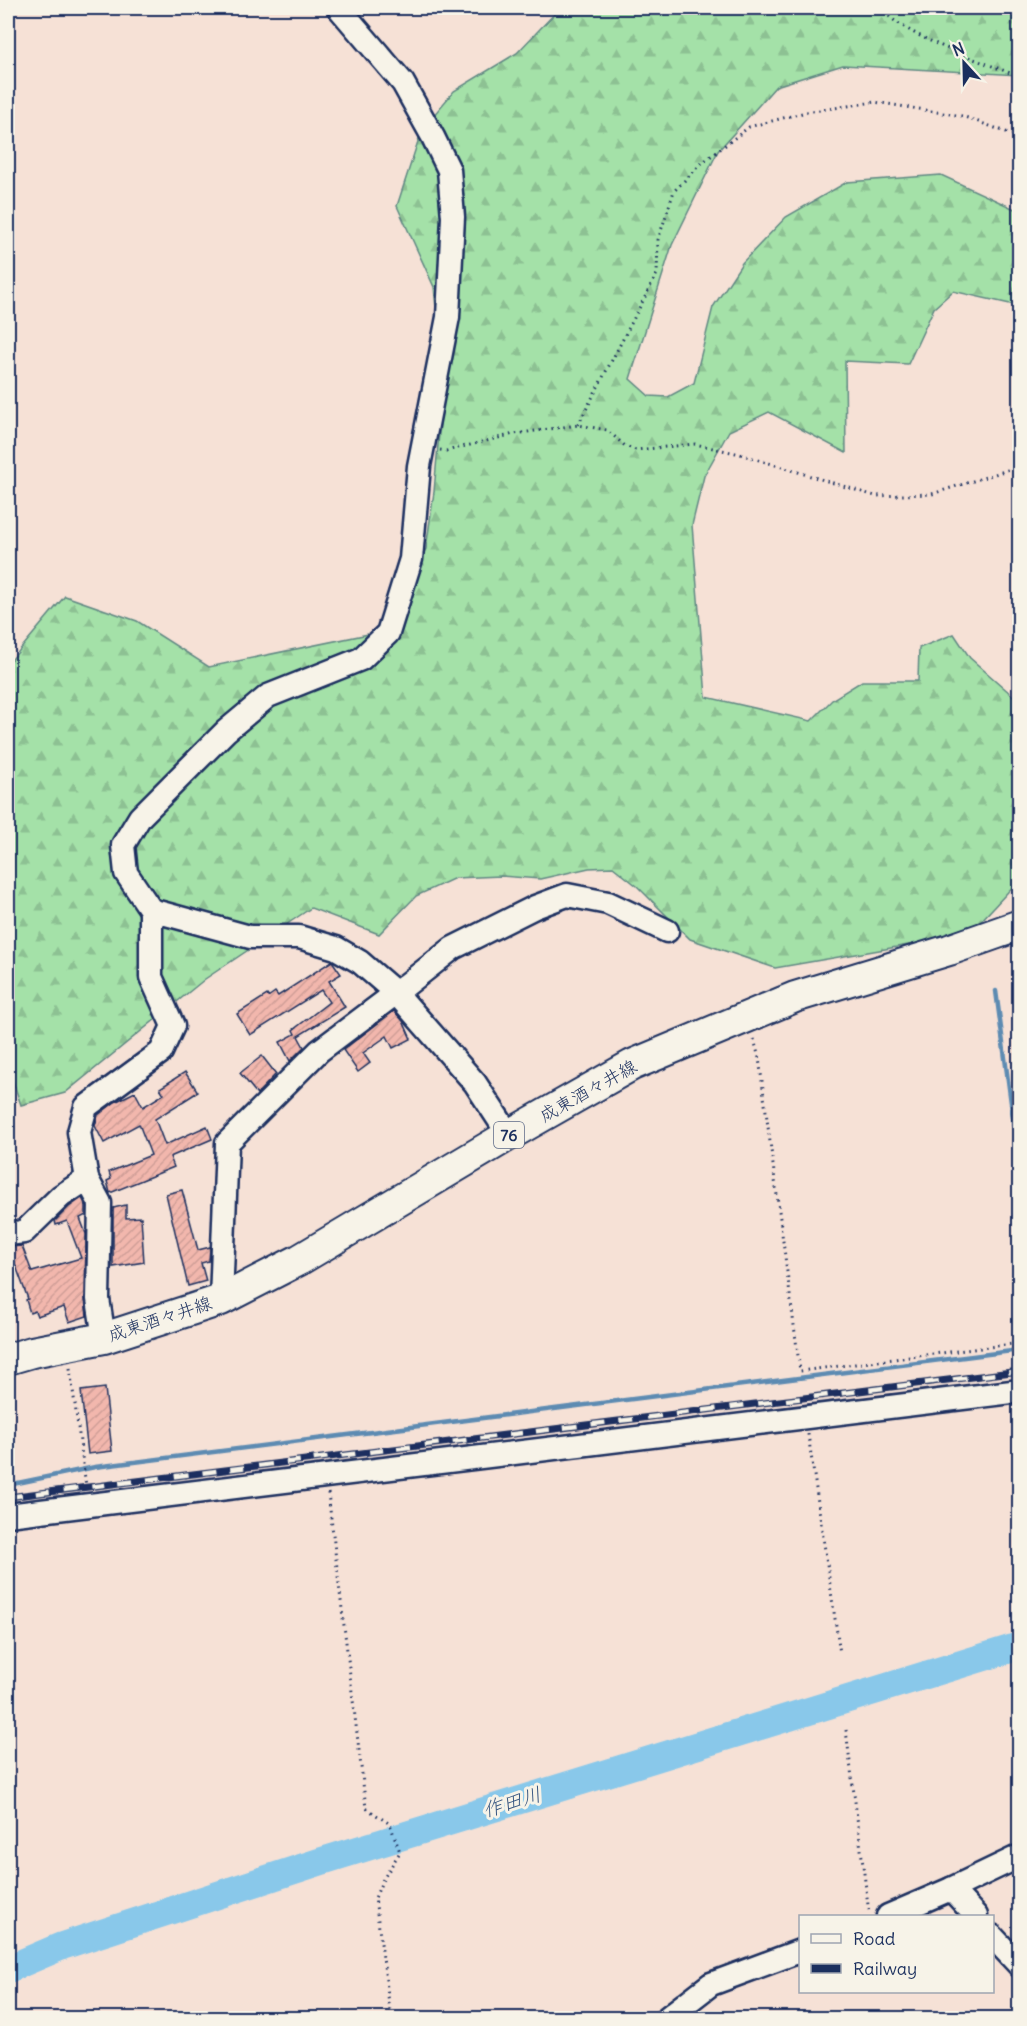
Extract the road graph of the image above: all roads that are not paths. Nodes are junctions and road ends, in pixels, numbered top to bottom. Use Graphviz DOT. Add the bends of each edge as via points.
graph roads {
  1 [pos="339,8"];
  2 [pos="152,910"];
  3 [pos="1020,925"];
  4 [pos="667,931"];
  5 [pos="396,993"];
  6 [pos="509,1135"];
  7 [pos="87,1179"];
  8 [pos="8,1234"];
  9 [pos="222,1300"];
  10 [pos="104,1338"];
  11 [pos="8,1359"];
  12 [pos="1020,1391"];
  13 [pos="8,1515"];
  14 [pos="1020,1856"];
  15 [pos="951,1889"];
  16 [pos="892,1915"];
  17 [pos="974,1915"];
  18 [pos="994,1937"];
  19 [pos="799,1952"];
  20 [pos="1020,1966"];
  21 [pos="666,2019"];
  1 -- 2 [label="street" via="403,83 449,170 453,217 448,317 419,466 411,559 388,633 361,659 268,696 226,731 140,818 123,845 126,873"];
  2 -- 5 [label="street" via="250,937 299,937 336,948 360,962"];
  2 -- 7 [label="street" via="151,977 173,1026 161,1052 86,1107 79,1132"];
  3 -- 6 [label="main road, 成東酒々井線 / 76" via="795,996 632,1065"];
  4 -- 5 [label="street" via="608,903 567,894 453,948"];
  5 -- 6 [label="street" via="475,1083"];
  5 -- 9 [label="street" via="319,1051 227,1143"];
  6 -- 9 [label="main road, 成東酒々井線 / 76" via="299,1260"];
  7 -- 8 [label="street" via="61,1196 24,1232"];
  7 -- 10 [label="street" via="100,1203 98,1299"];
  9 -- 10 [label="main road, 成東酒々井線 / 76"];
  10 -- 11 [label="main road, 成東酒々井線 / 76"];
  12 -- 13 [label="street"];
  14 -- 15 [label="street"];
  15 -- 16 [label="street"];
  15 -- 17 [label="street"];
  18 -- 20 [label="street"];
  19 -- 21 [label="street" via="711,1984"];
}
